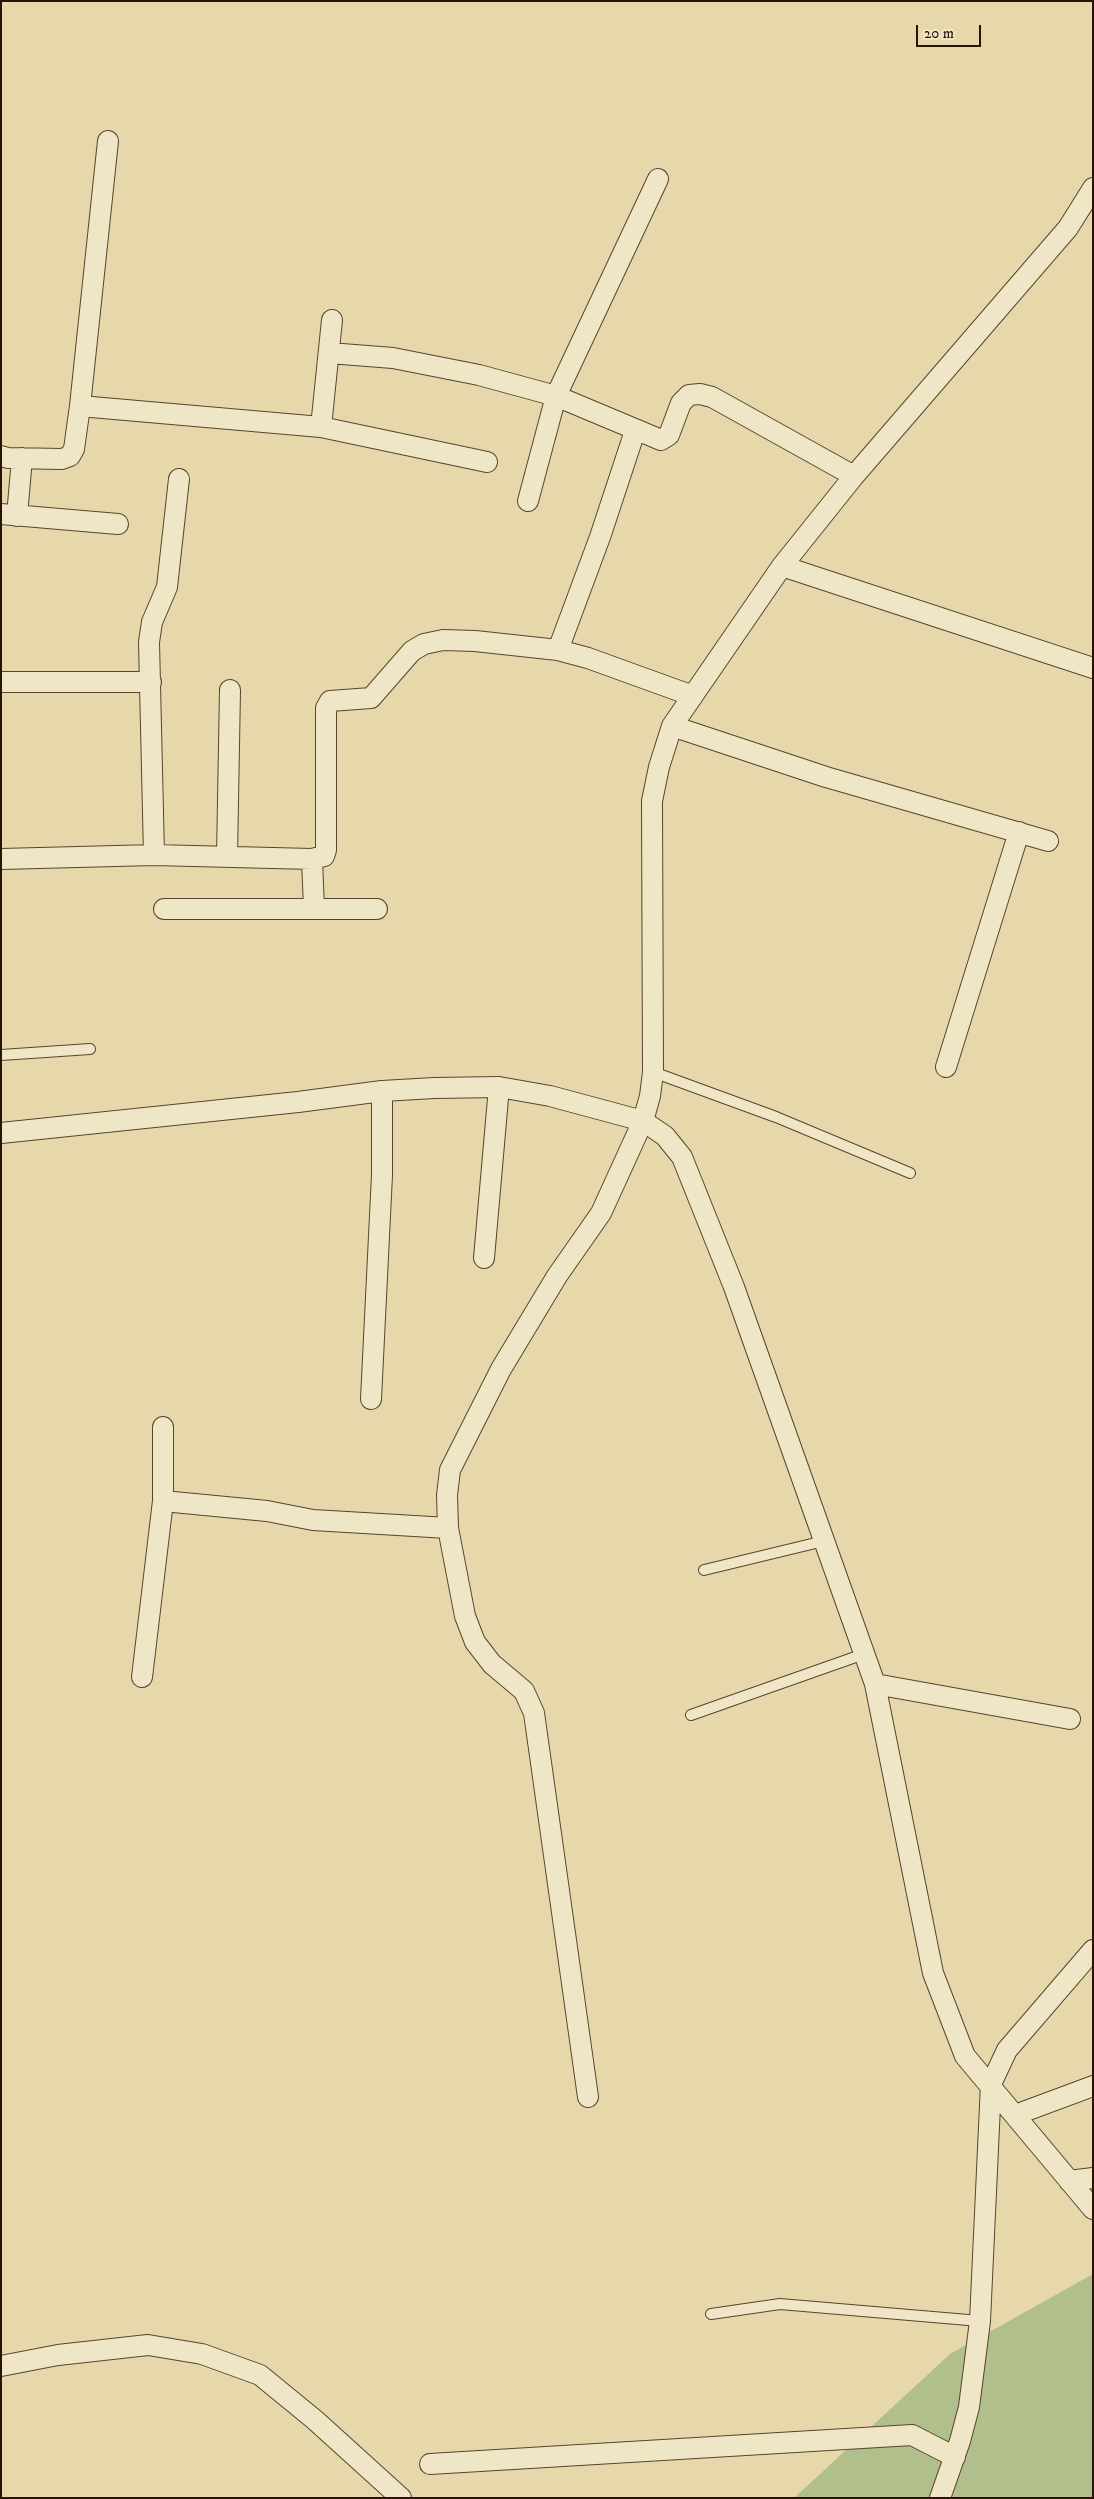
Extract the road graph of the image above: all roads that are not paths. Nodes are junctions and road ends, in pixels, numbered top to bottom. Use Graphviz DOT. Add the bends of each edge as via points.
graph roads {
  1 [pos="108,141"];
  2 [pos="658,179"];
  3 [pos="1093,188"];
  4 [pos="332,320"];
  5 [pos="329,353"];
  6 [pos="556,396"];
  7 [pos="80,406"];
  8 [pos="321,427"];
  9 [pos="635,431"];
  10 [pos="1,456"];
  11 [pos="22,458"];
  12 [pos="487,462"];
  13 [pos="854,476"];
  14 [pos="179,479"];
  15 [pos="528,502"];
  16 [pos="9,515"];
  17 [pos="118,524"];
  18 [pos="782,566"];
  19 [pos="558,650"];
  20 [pos="1093,668"];
  21 [pos="1,682"];
  22 [pos="151,682"];
  23 [pos="230,690"];
  24 [pos="693,696"];
  25 [pos="672,726"];
  26 [pos="1019,832"];
  27 [pos="1048,840"];
  28 [pos="154,855"];
  29 [pos="227,857"];
  30 [pos="1,859"];
  31 [pos="312,859"];
  32 [pos="164,909"];
  33 [pos="314,909"];
  34 [pos="377,909"];
  35 [pos="90,1049"];
  36 [pos="1,1055"];
  37 [pos="946,1067"];
  38 [pos="652,1072"];
  39 [pos="499,1087"];
  40 [pos="382,1091"];
  41 [pos="642,1121"];
  42 [pos="1,1133"];
  43 [pos="910,1173"];
  44 [pos="484,1258"];
  45 [pos="371,1399"];
  46 [pos="163,1427"];
  47 [pos="163,1501"];
  48 [pos="448,1528"];
  49 [pos="824,1541"];
  50 [pos="704,1570"];
  51 [pos="864,1654"];
  52 [pos="142,1677"];
  53 [pos="875,1684"];
  54 [pos="691,1715"];
  55 [pos="1070,1719"];
  56 [pos="1093,1950"];
  57 [pos="991,2084"];
  58 [pos="1093,2086"];
  59 [pos="588,2097"];
  60 [pos="1015,2115"];
  61 [pos="1093,2178"];
  62 [pos="1069,2181"];
  63 [pos="1093,2209"];
  64 [pos="710,2314"];
  65 [pos="980,2321"];
  66 [pos="1,2366"];
  67 [pos="955,2457"];
  68 [pos="430,2464"];
  69 [pos="401,2498"];
  70 [pos="940,2498"];
  1 -- 7 [label="street"];
  2 -- 6 [label="street"];
  3 -- 13 [label="street" via="1068,228"];
  4 -- 5 [label="street"];
  5 -- 6 [label="street" via="429,364"];
  5 -- 8 [label="street"];
  6 -- 9 [label="street"];
  6 -- 15 [label="street"];
  7 -- 8 [label="street"];
  7 -- 11 [label="street" via="74,449 70,456 62,459"];
  8 -- 12 [label="street"];
  9 -- 13 [label="street" via="661,440 669,435 681,403 688,395 700,394 712,397"];
  9 -- 19 [label="street"];
  10 -- 11 [label="street"];
  11 -- 16 [label="street"];
  13 -- 18 [label="street"];
  14 -- 22 [label="street" via="167,587 152,622 149,642"];
  16 -- 17 [label="street"];
  18 -- 20 [label="street"];
  18 -- 24 [label="street"];
  19 -- 24 [label="street"];
  19 -- 31 [label="street" via="475,640 443,640 424,644 412,650 371,698 330,702 326,708 326,850 324,856"];
  21 -- 22 [label="street"];
  22 -- 28 [label="street"];
  23 -- 29 [label="street"];
  24 -- 25 [label="street"];
  25 -- 26 [label="street" via="826,778"];
  25 -- 38 [label="street" via="652,801"];
  26 -- 27 [label="street"];
  26 -- 37 [label="street"];
  28 -- 29 [label="street"];
  28 -- 30 [label="street"];
  29 -- 31 [label="street"];
  31 -- 33 [label="street"];
  32 -- 33 [label="street"];
  33 -- 34 [label="street"];
  35 -- 36 [label="lane"];
  38 -- 41 [label="street" via="650,1096"];
  38 -- 43 [label="lane" via="776,1117"];
  39 -- 40 [label="street"];
  39 -- 41 [label="street" via="550,1096"];
  39 -- 44 [label="street"];
  40 -- 42 [label="street"];
  40 -- 45 [label="street" via="382,1175"];
  41 -- 48 [label="street" via="601,1213 557,1276 501,1369 463,1441 450,1470"];
  41 -- 49 [label="street" via="664,1136 682,1157 734,1287"];
  46 -- 47 [label="street"];
  47 -- 48 [label="street" via="267,1511 313,1520"];
  47 -- 52 [label="street"];
  48 -- 59 [label="street" via="465,1616 475,1642 492,1664 524,1691 534,1713"];
  49 -- 50 [label="lane"];
  49 -- 51 [label="street"];
  51 -- 53 [label="street"];
  51 -- 54 [label="lane"];
  53 -- 55 [label="street"];
  53 -- 57 [label="street" via="933,1973 965,2056"];
  56 -- 57 [label="street" via="1007,2050"];
  57 -- 60 [label="street"];
  57 -- 65 [label="street"];
  58 -- 60 [label="street"];
  60 -- 62 [label="street"];
  61 -- 62 [label="street"];
  62 -- 63 [label="street"];
  64 -- 65 [label="lane" via="780,2304"];
  65 -- 67 [label="street" via="969,2407"];
  66 -- 69 [label="street" via="58,2355 148,2345 202,2354 260,2375"];
  67 -- 68 [label="street" via="912,2435"];
  67 -- 70 [label="street"];
}
